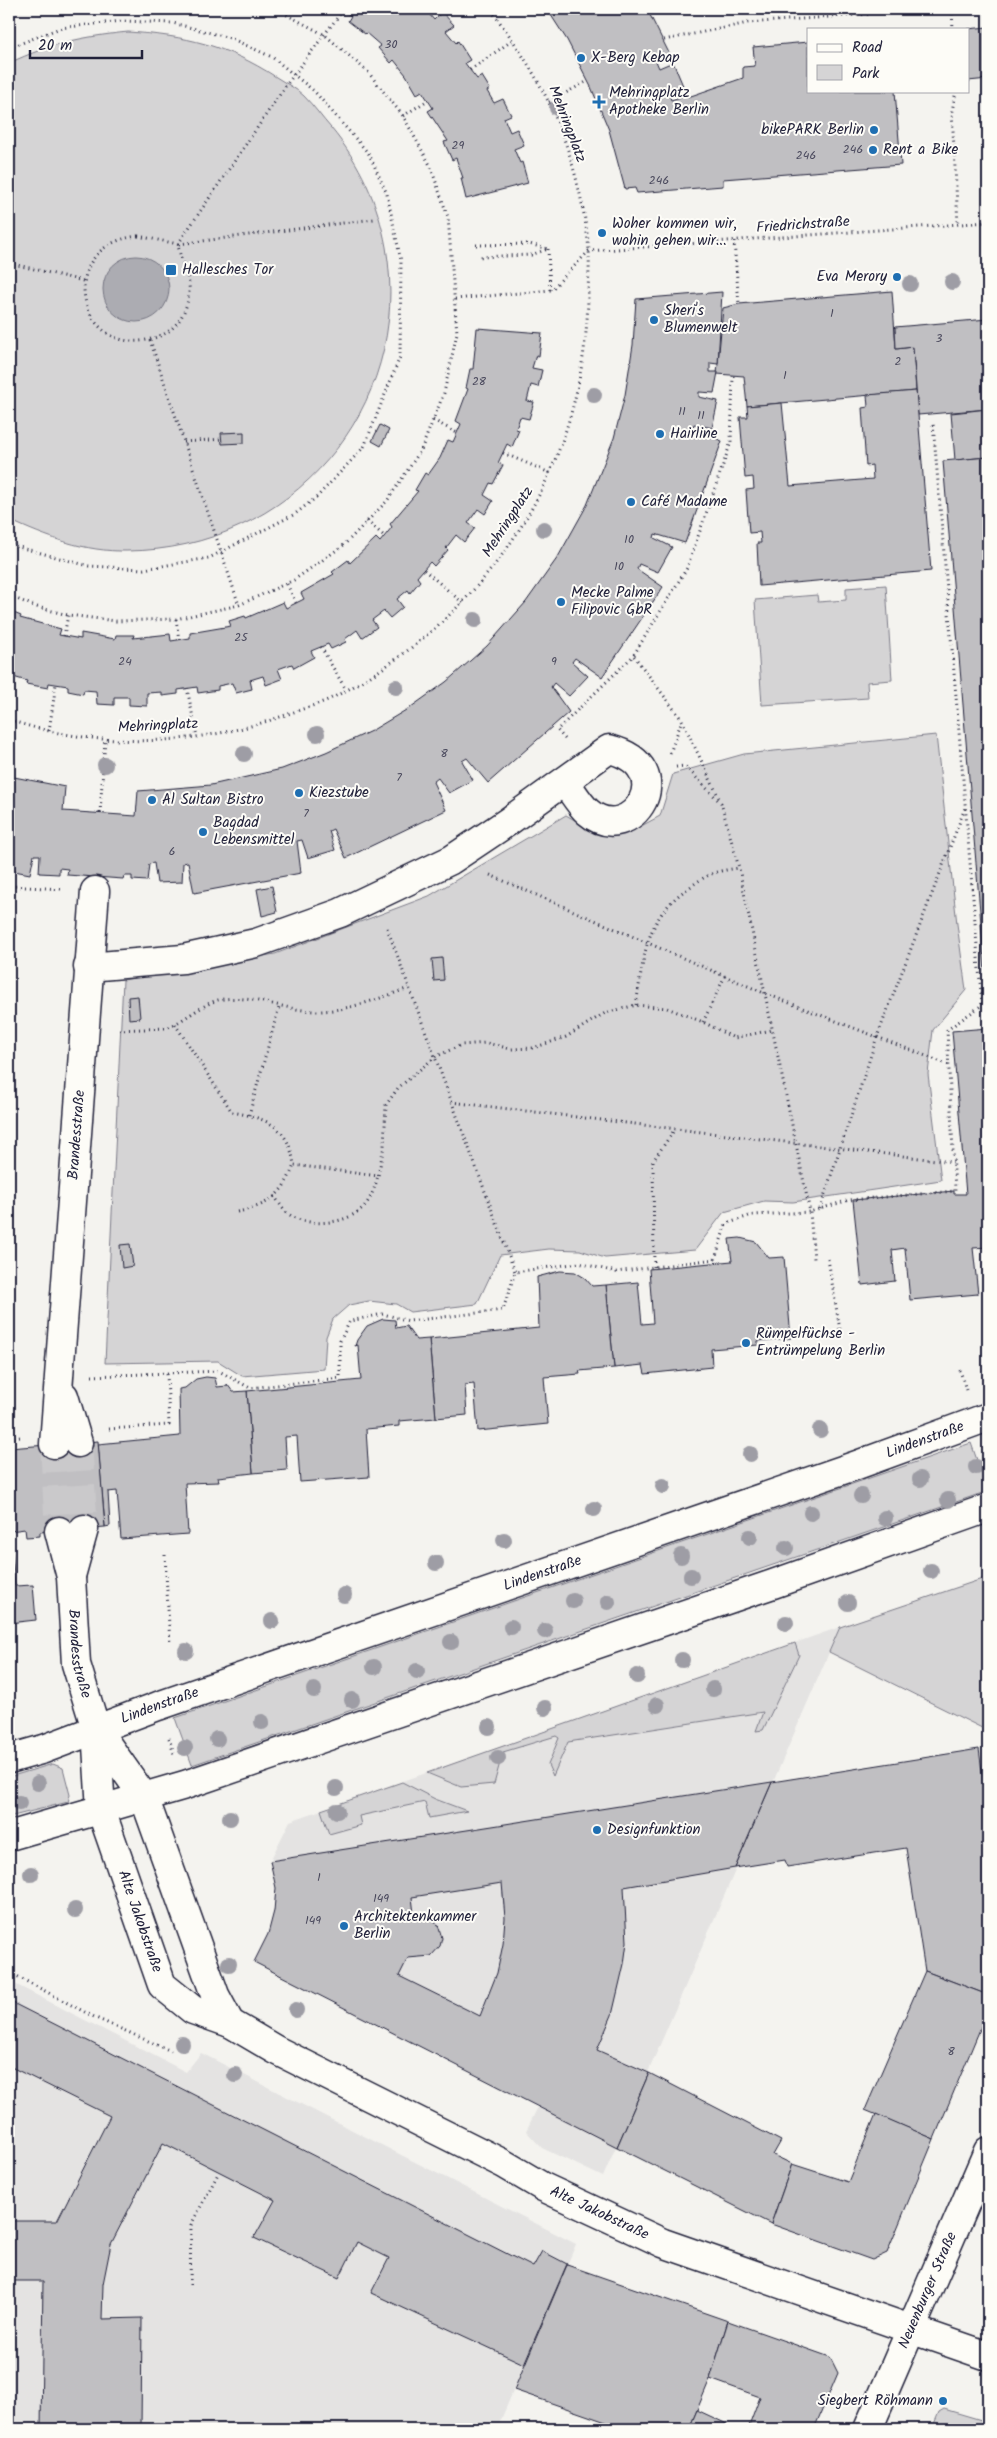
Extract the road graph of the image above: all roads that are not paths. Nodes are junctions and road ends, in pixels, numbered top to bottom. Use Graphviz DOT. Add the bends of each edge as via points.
graph roads {
  1 [pos="565,782"];
  2 [pos="95,891"];
  3 [pos="88,967"];
  4 [pos="988,1417"];
  5 [pos="68,1439"];
  6 [pos="988,1508"];
  7 [pos="72,1530"];
  8 [pos="96,1729"];
  9 [pos="9,1759"];
  10 [pos="144,1797"];
  11 [pos="101,1810"];
  12 [pos="9,1836"];
  13 [pos="230,2023"];
  14 [pos="988,2150"];
  15 [pos="910,2330"];
  16 [pos="988,2356"];
  17 [pos="868,2429"];
  1 -- 1 [label="street" via="588,812 616,822 634,814 642,805 647,786 638,763 624,753 609,749"];
  1 -- 3 [label="street" via="451,860 340,913 256,943 184,959"];
  2 -- 3 [label="street, Brandesstraße"];
  3 -- 5 [label="street, Brandesstraße" via="59,1378"];
  4 -- 8 [label="street, Lindenstraße"];
  6 -- 10 [label="street" via="404,1711"];
  7 -- 8 [label="street, Brandesstraße" via="76,1664"];
  8 -- 9 [label="street, Lindenstraße"];
  8 -- 10 [label="street"];
  8 -- 11 [label="street"];
  10 -- 11 [label="street"];
  10 -- 13 [label="street" via="215,1995"];
  11 -- 12 [label="street"];
  11 -- 13 [label="street, Alte Jakobstraße" via="162,1985 193,2010"];
  13 -- 15 [label="street, Alte Jakobstraße" via="276,2050 598,2214 663,2243"];
  14 -- 15 [label="street, Neuenburger Straße"];
  15 -- 16 [label="street, Alte Jakobstraße"];
  15 -- 17 [label="street, Neuenburger Straße"];
}
